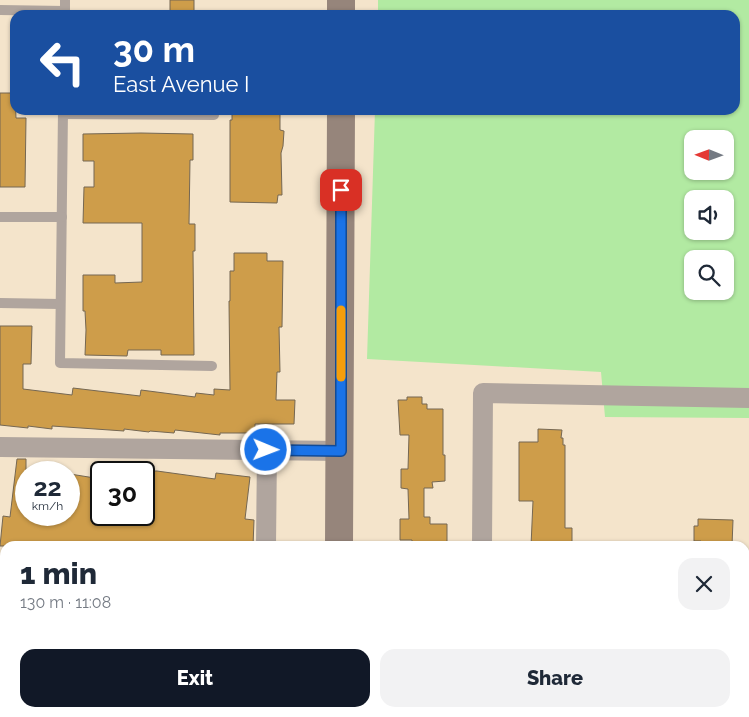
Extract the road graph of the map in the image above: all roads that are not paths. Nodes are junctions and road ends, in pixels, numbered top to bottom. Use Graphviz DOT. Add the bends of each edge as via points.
graph roads {
  1 [pos="63,115"];
  2 [pos="341,115"];
  3 [pos="0,217"];
  4 [pos="62,218"];
  5 [pos="0,303"];
  6 [pos="60,304"];
  7 [pos="212,366"];
  8 [pos="749,398"];
  9 [pos="0,447"];
  10 [pos="266,450"];
  11 [pos="341,451"];
  12 [pos="266,541"];
  13 [pos="339,541"];
  14 [pos="482,541"];
  1 -- 4 [label="lane"];
  2 -- 11 [label="main road"];
  3 -- 4 [label="lane"];
  4 -- 6 [label="lane"];
  5 -- 6 [label="lane"];
  6 -- 7 [label="lane" via="60,362"];
  8 -- 14 [label="street" via="483,393"];
  9 -- 10 [label="street"];
  10 -- 11 [label="street"];
  10 -- 12 [label="street"];
  11 -- 13 [label="main road"];
}
